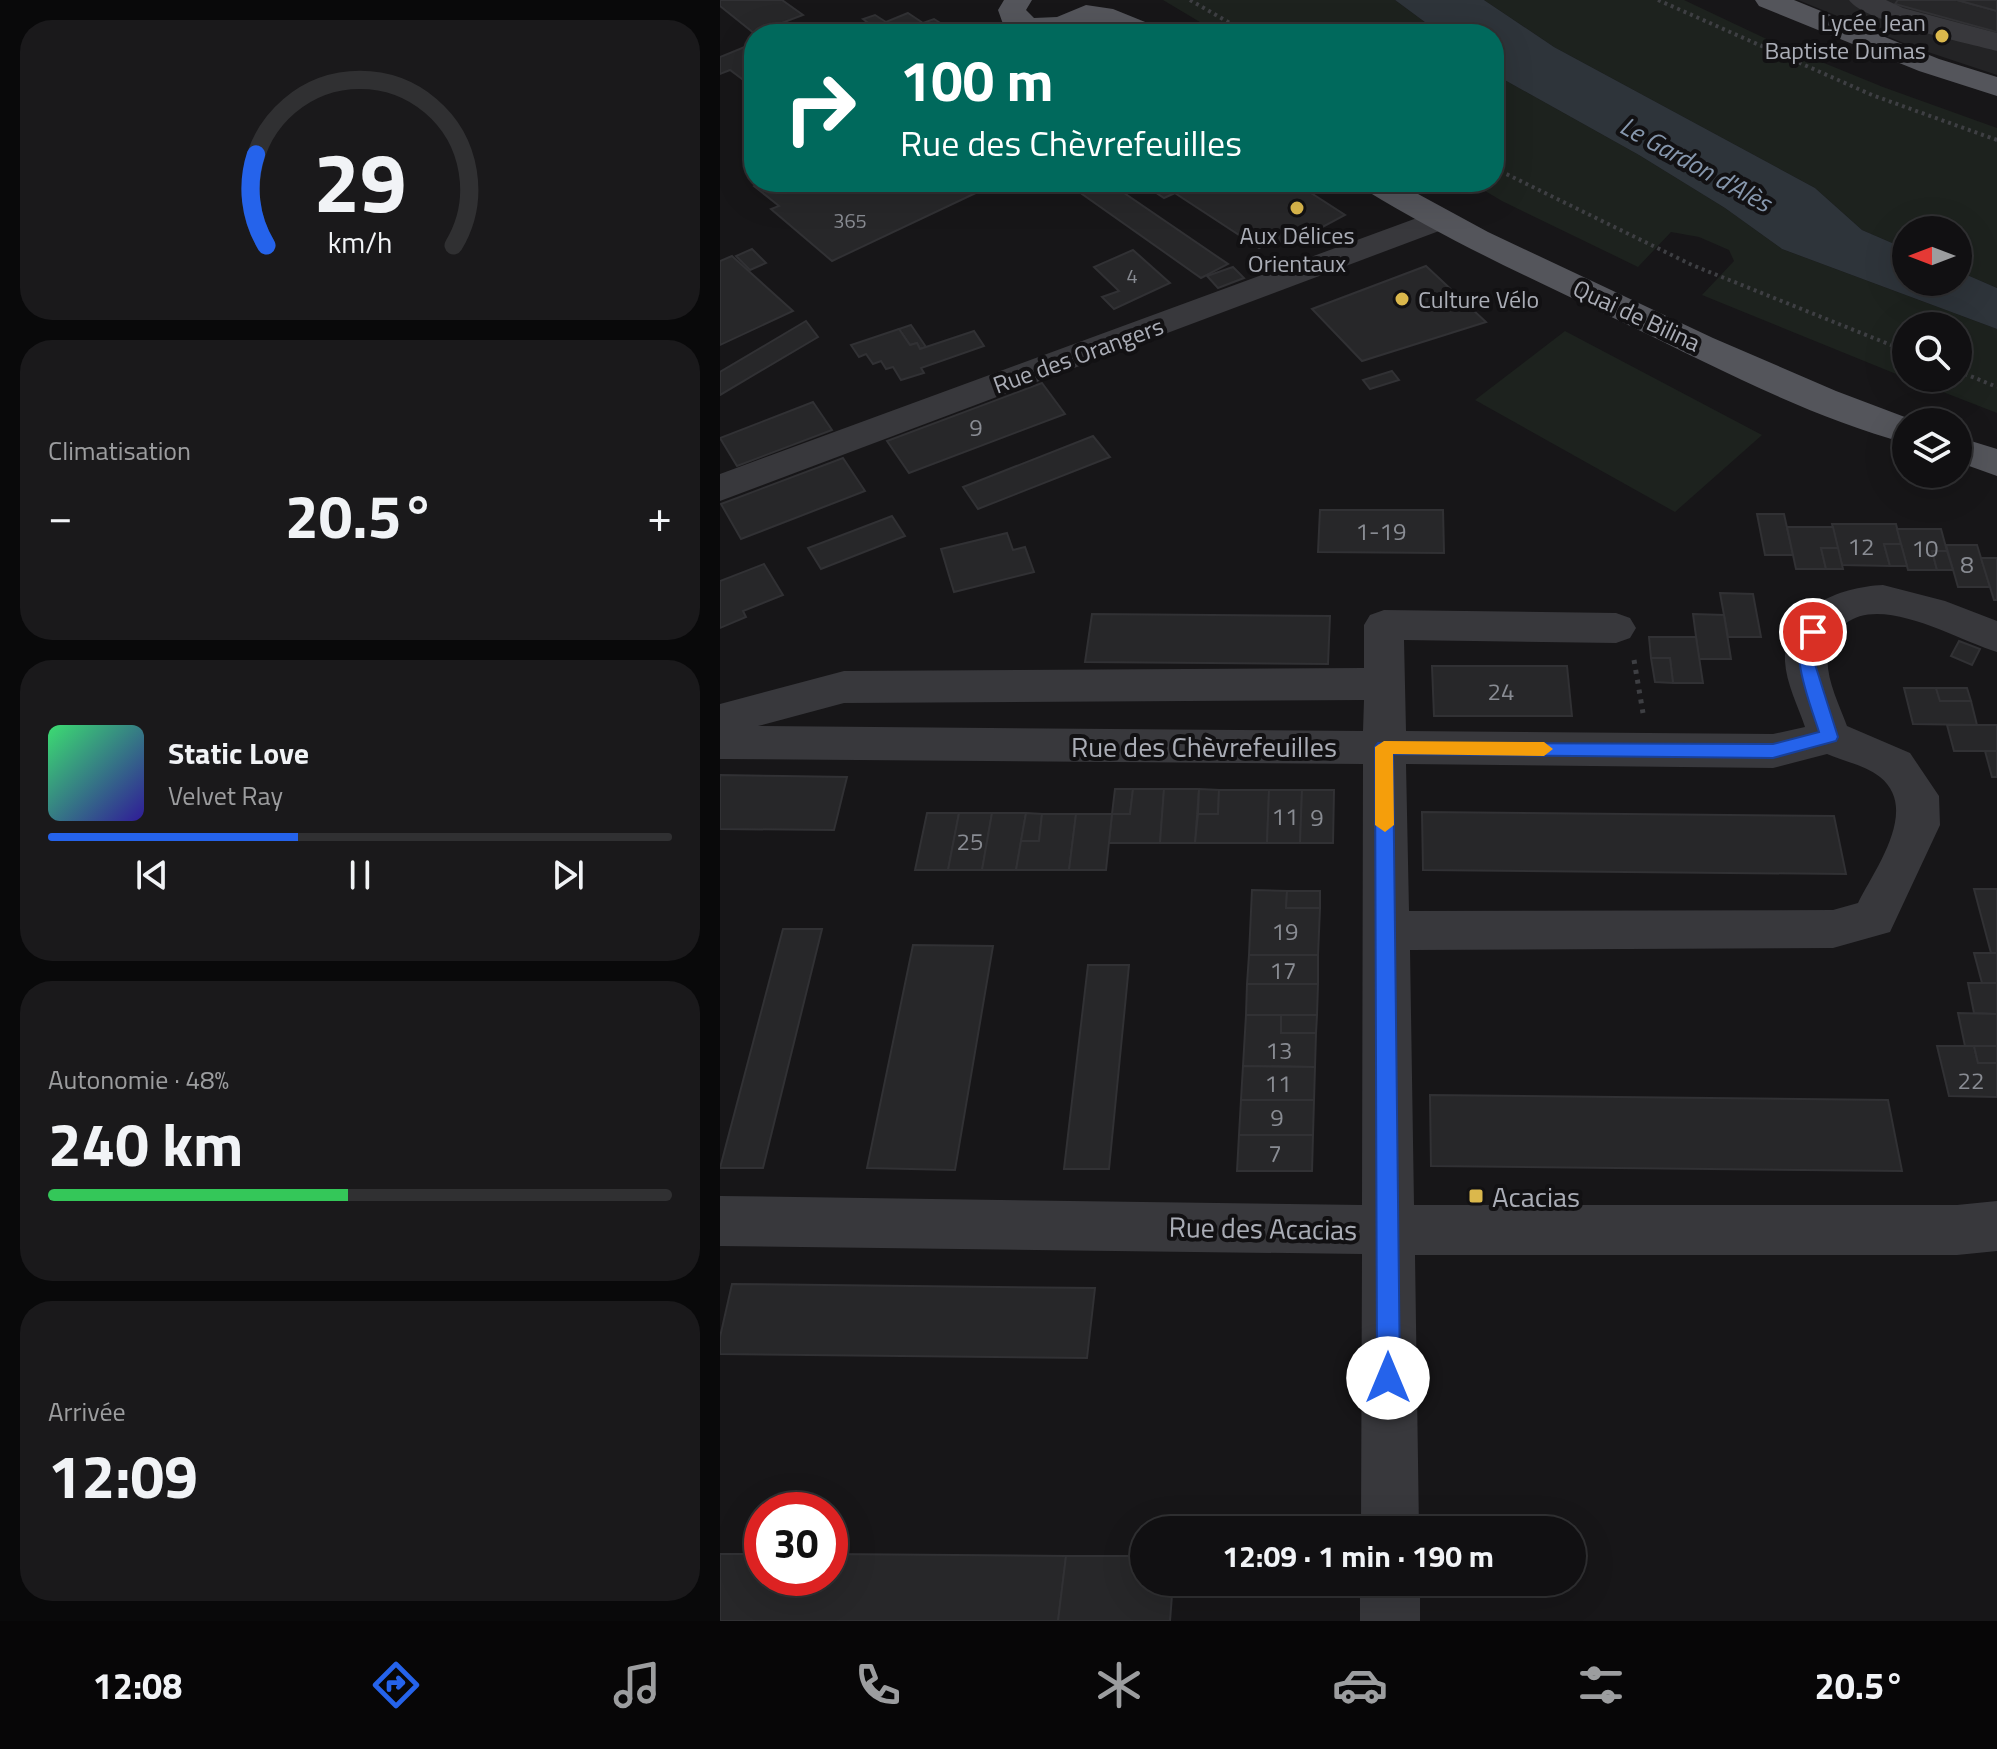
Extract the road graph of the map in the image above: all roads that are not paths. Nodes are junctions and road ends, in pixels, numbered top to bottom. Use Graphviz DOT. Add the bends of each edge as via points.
graph roads {
  1 [pos="1018,0"];
  2 [pos="1769,0"];
  3 [pos="1863,0"];
  4 [pos="1081,12"];
  5 [pos="1023,24"];
  6 [pos="1056,24"];
  7 [pos="1100,24"];
  8 [pos="1125,24"];
  9 [pos="1997,42"];
  10 [pos="1997,87"];
  11 [pos="1388,192"];
  12 [pos="1436,221"];
  13 [pos="1892,426"];
  14 [pos="1972,454"];
  15 [pos="1997,463"];
  16 [pos="720,488"];
  17 [pos="1616,628"];
  18 [pos="1997,637"];
  19 [pos="1384,684"];
  20 [pos="720,720"];
  21 [pos="1830,737"];
  22 [pos="720,742"];
  23 [pos="1384,747"];
  24 [pos="1385,931"];
  25 [pos="720,1221"];
  26 [pos="1997,1226"];
  27 [pos="1387,1230"];
  28 [pos="1390,1516"];
  29 [pos="1390,1596"];
  30 [pos="1390,1621"];
  1 -- 5 [label="main road" via="1012,14"];
  2 -- 10 [label="main road"];
  3 -- 9 [label="street" via="1893,14"];
  4 -- 6 [label="main road"];
  4 -- 7 [label="main road"];
  4 -- 8 [label="main road"];
  11 -- 12 [label="main road, Quai de Bilina"];
  12 -- 13 [label="main road, Quai de Bilina" via="1671,333"];
  12 -- 16 [label="street, Rue des Orangers"];
  14 -- 15 [label="main road"];
  17 -- 19 [label="street" via="1384,625"];
  18 -- 21 [label="street" via="1899,602 1860,598 1832,610 1813,632 1806,661"];
  19 -- 20 [label="street" via="844,687"];
  19 -- 23 [label="street"];
  21 -- 23 [label="street, Rue des Chèvrefeuilles" via="1773,751"];
  21 -- 24 [label="street" via="1895,765 1917,796 1918,825 1874,918 1833,929"];
  22 -- 23 [label="street, Rue des Chèvrefeuilles"];
  23 -- 24 [label="street"];
  24 -- 27 [label="street"];
  25 -- 27 [label="street, Rue des Acacias"];
  26 -- 27 [label="street, Rue des Acacias"];
  27 -- 28 [label="street"];
  29 -- 30 [label="street"];
}
